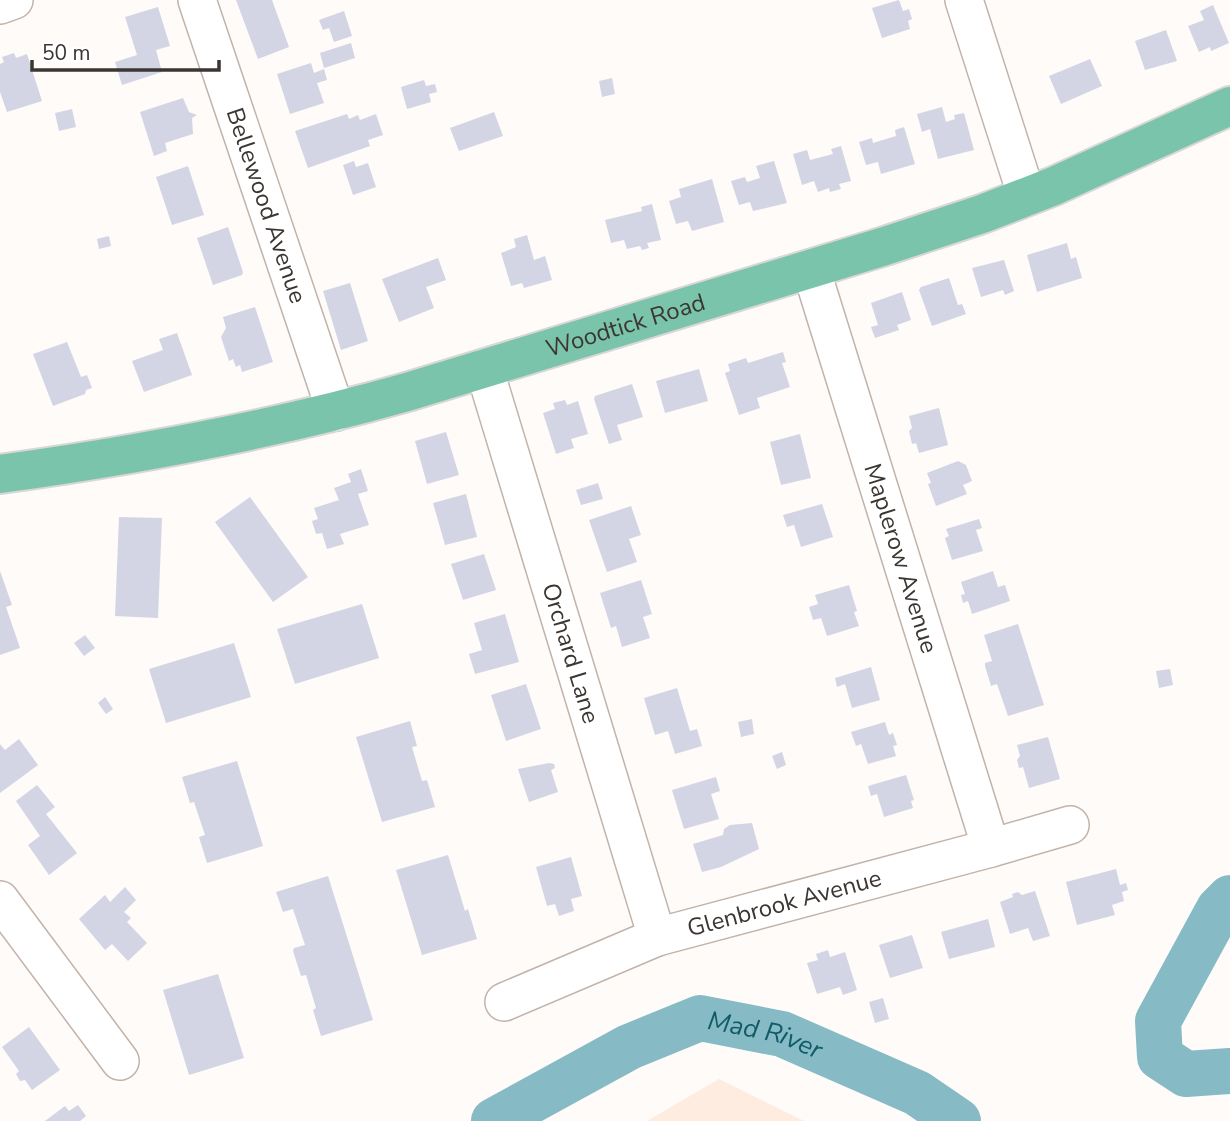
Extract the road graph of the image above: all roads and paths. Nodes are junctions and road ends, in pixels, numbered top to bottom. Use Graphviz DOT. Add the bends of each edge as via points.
graph roads {
  1 [pos="15,0"];
  2 [pos="197,0"];
  3 [pos="964,0"];
  4 [pos="0,5"];
  5 [pos="1230,106"];
  6 [pos="1027,197"];
  7 [pos="811,269"];
  8 [pos="485,368"];
  9 [pos="336,412"];
  10 [pos="0,474"];
  11 [pos="1070,825"];
  12 [pos="991,848"];
  13 [pos="0,900"];
  14 [pos="657,937"];
  15 [pos="504,1002"];
  16 [pos="120,1061"];
  1 -- 4 [label="street"];
  2 -- 9 [label="street, Bellewood Avenue"];
  3 -- 6 [label="street"];
  5 -- 6 [label="main road, Woodtick Road"];
  6 -- 7 [label="main road, Woodtick Road"];
  7 -- 8 [label="main road, Woodtick Road"];
  7 -- 12 [label="street, Maplerow Avenue"];
  8 -- 9 [label="main road, Woodtick Road"];
  8 -- 14 [label="street, Orchard Lane"];
  9 -- 10 [label="main road, Woodtick Road" via="167,449"];
  11 -- 12 [label="street, Glenbrook Avenue"];
  12 -- 14 [label="street, Glenbrook Avenue"];
  13 -- 16 [label="street"];
  14 -- 15 [label="street, Glenbrook Avenue"];
}
